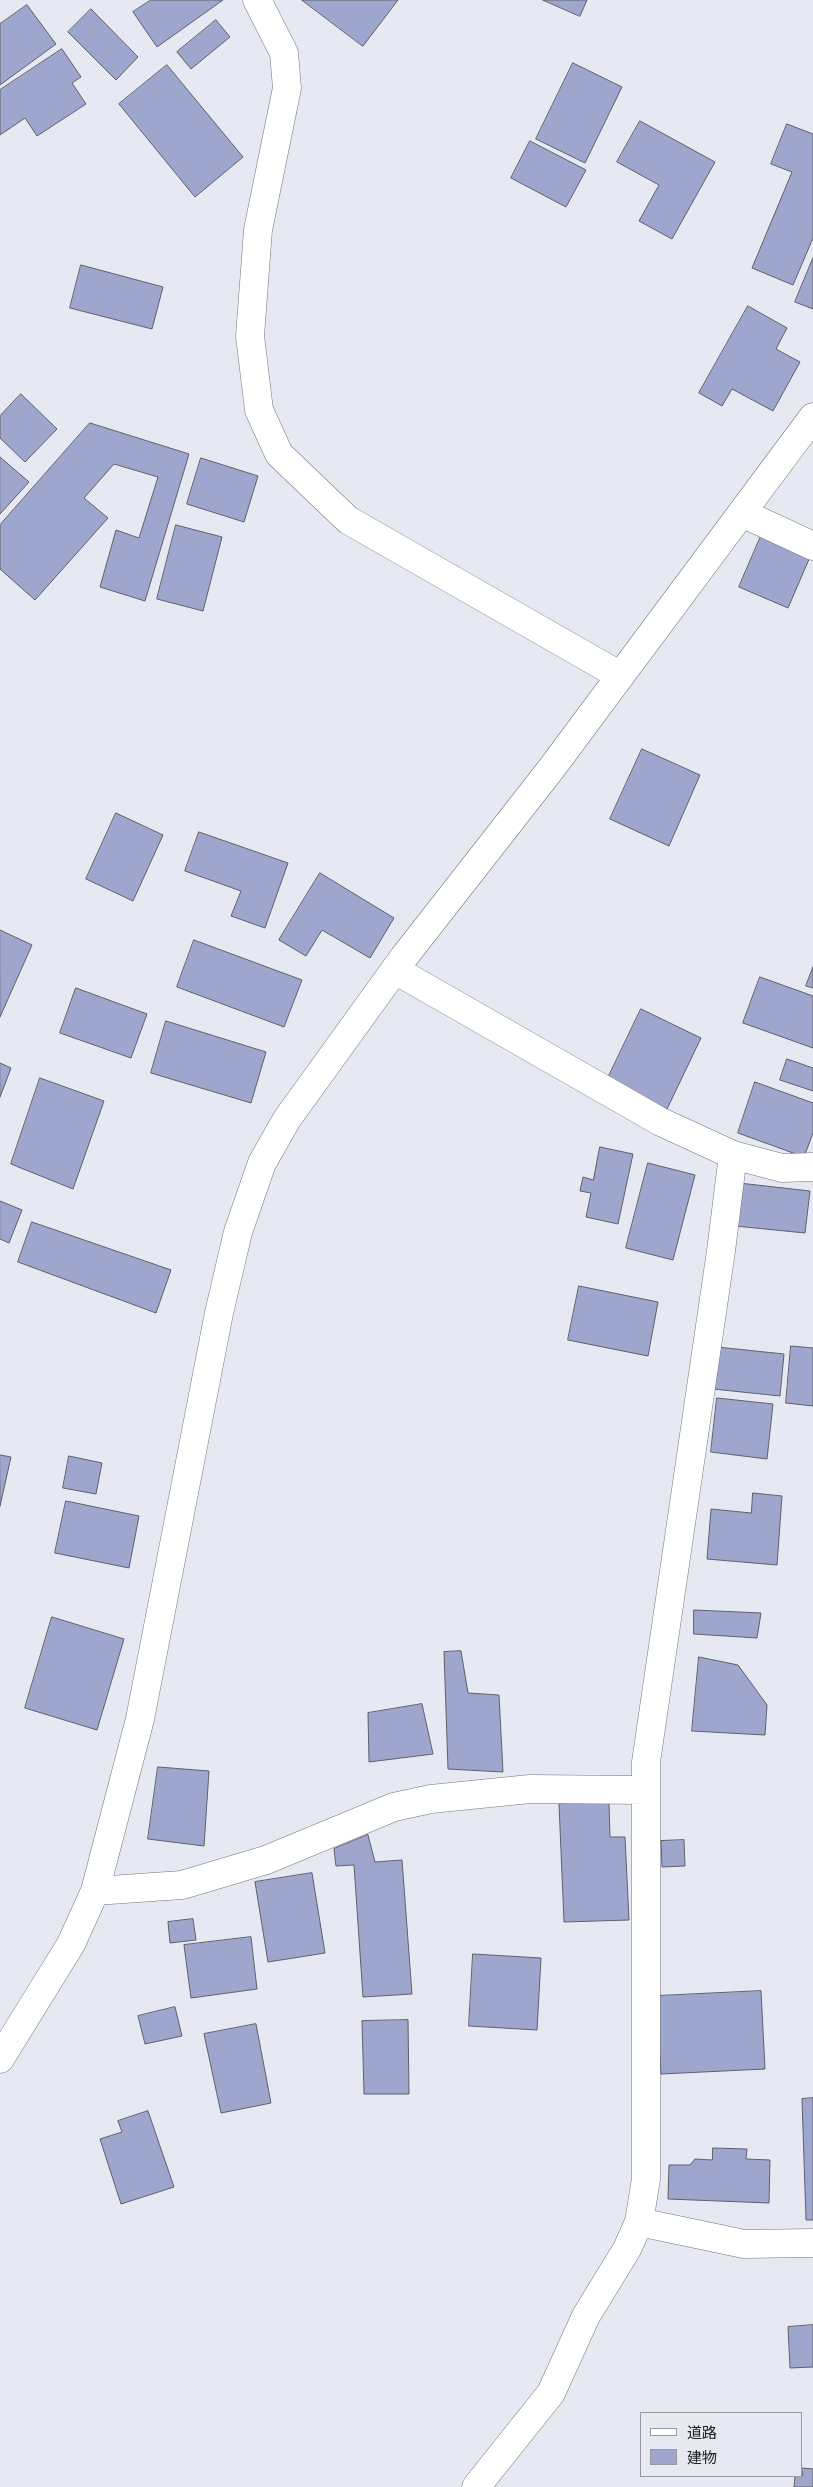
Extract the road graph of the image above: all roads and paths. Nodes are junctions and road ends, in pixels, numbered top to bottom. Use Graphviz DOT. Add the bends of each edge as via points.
graph roads {
  1 [pos="257,0"];
  2 [pos="813,417"];
  3 [pos="742,513"];
  4 [pos="813,546"];
  5 [pos="619,675"];
  6 [pos="394,970"];
  7 [pos="733,1155"];
  8 [pos="813,1167"];
  9 [pos="646,1790"];
  10 [pos="95,1891"];
  11 [pos="0,2059"];
  12 [pos="639,2222"];
  13 [pos="813,2243"];
  14 [pos="476,2487"];
  1 -- 5 [label="street" via="284,53 287,88 258,230 250,336 259,410 279,454 348,520"];
  2 -- 3 [label="street"];
  3 -- 4 [label="street"];
  3 -- 5 [label="street"];
  5 -- 6 [label="street" via="551,769"];
  6 -- 7 [label="street" via="661,1122"];
  6 -- 10 [label="street" via="287,1119 262,1163 238,1232 219,1313 140,1718"];
  7 -- 8 [label="street" via="782,1168"];
  7 -- 9 [label="street" via="646,1762"];
  9 -- 10 [label="street" via="530,1789 431,1799 394,1807 266,1860 182,1885"];
  9 -- 12 [label="street" via="646,2179"];
  10 -- 11 [label="street" via="71,1944"];
  12 -- 13 [label="street" via="744,2244"];
  12 -- 14 [label="street" via="627,2249 586,2316 551,2393"];
}
